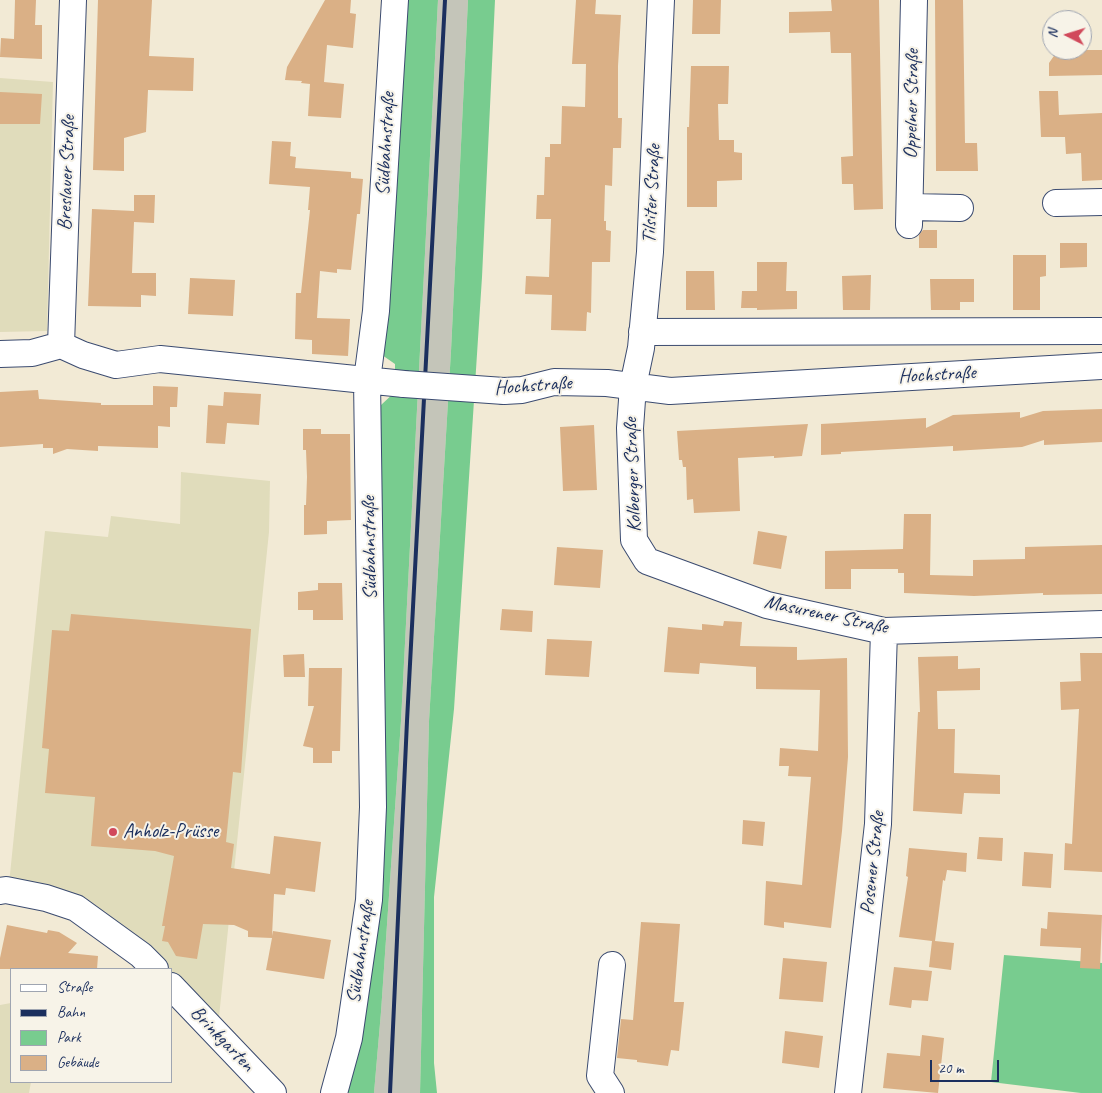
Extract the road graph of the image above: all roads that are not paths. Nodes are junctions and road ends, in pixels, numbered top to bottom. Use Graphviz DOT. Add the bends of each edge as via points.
graph roads {
  1 [pos="73,0"];
  2 [pos="395,0"];
  3 [pos="661,0"];
  4 [pos="914,0"];
  5 [pos="1102,202"];
  6 [pos="1056,203"];
  7 [pos="960,208"];
  8 [pos="1102,331"];
  9 [pos="642,332"];
  10 [pos="61,345"];
  11 [pos="0,354"];
  12 [pos="1102,366"];
  13 [pos="367,380"];
  14 [pos="633,386"];
  15 [pos="647,561"];
  16 [pos="1102,624"];
  17 [pos="884,631"];
  18 [pos="0,891"];
  19 [pos="612,964"];
  20 [pos="154,968"];
  21 [pos="172,987"];
  22 [pos="273,1093"];
  23 [pos="334,1093"];
  24 [pos="611,1093"];
  25 [pos="848,1093"];
  1 -- 10 [label="street, Breslauer Straße"];
  2 -- 13 [label="street, Südbahnstraße" via="376,311"];
  3 -- 9 [label="street, Tilsiter Straße" via="650,252"];
  4 -- 7 [label="street, Oppelner Straße" via="910,216"];
  5 -- 6 [label="street"];
  8 -- 9 [label="street"];
  9 -- 14 [label="street, Tilsiter Straße"];
  10 -- 11 [label="street" via="32,353"];
  10 -- 13 [label="street, Hochstraße" via="116,365 160,359"];
  12 -- 14 [label="street, Hochstraße" via="670,391"];
  13 -- 14 [label="street, Hochstraße, bridge" via="504,391 554,382"];
  13 -- 23 [label="street, Südbahnstraße" via="373,807 369,900 349,1038"];
  14 -- 15 [label="street, Kolberger Straße" via="630,428 634,540"];
  15 -- 17 [label="street, Masurener Straße" via="767,605"];
  16 -- 17 [label="street, Masurener Straße"];
  17 -- 25 [label="street, Posener Straße" via="878,824"];
  18 -- 20 [label="street" via="46,898 76,908 142,955"];
  19 -- 24 [label="street" via="600,1076"];
  21 -- 22 [label="street, Brinkgarten"];
}
